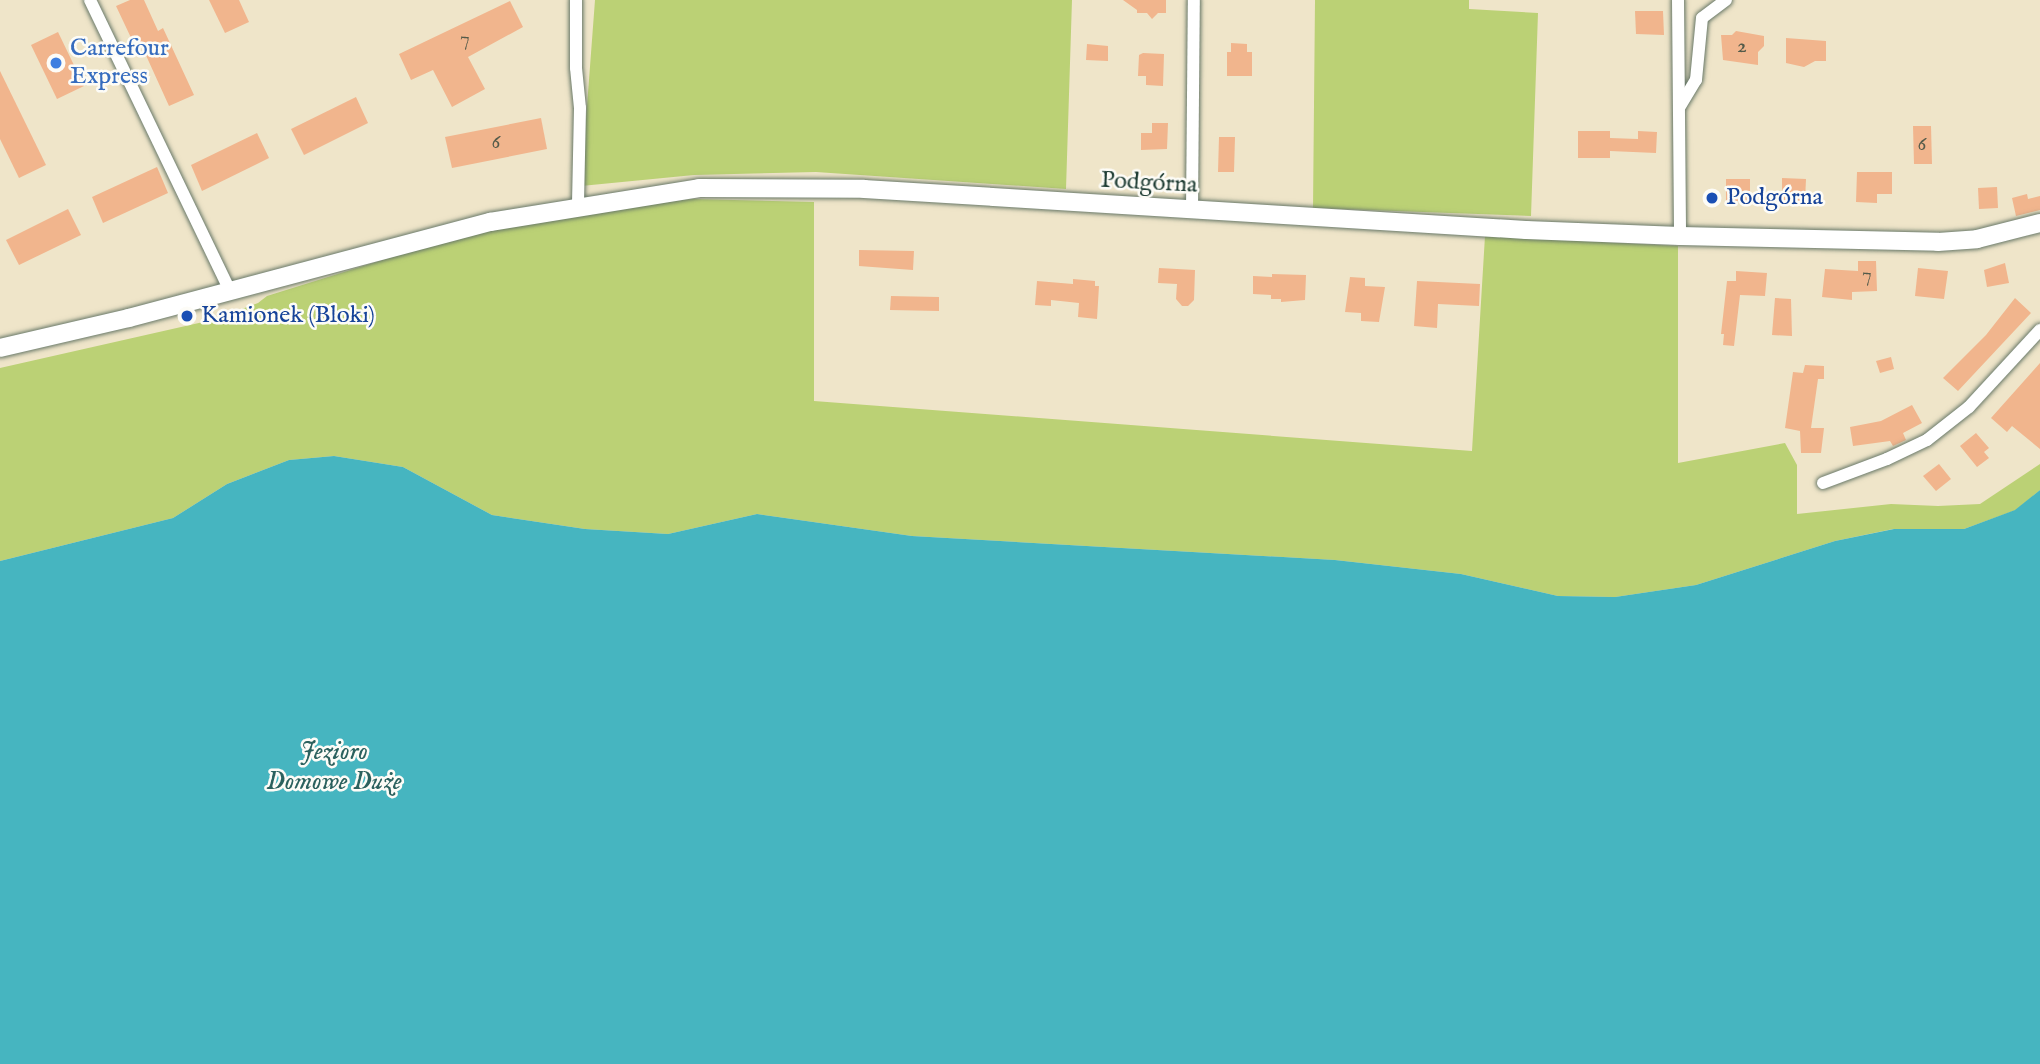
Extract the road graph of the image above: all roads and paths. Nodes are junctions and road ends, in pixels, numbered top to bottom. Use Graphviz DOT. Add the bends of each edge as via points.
graph roads {
  1 [pos="90,0"];
  2 [pos="576,0"];
  3 [pos="1194,0"];
  4 [pos="1678,0"];
  5 [pos="1726,0"];
  6 [pos="1679,108"];
  7 [pos="578,206"];
  8 [pos="1192,210"];
  9 [pos="2040,223"];
  10 [pos="1680,236"];
  11 [pos="230,291"];
  12 [pos="2040,330"];
  13 [pos="0,348"];
  14 [pos="1823,484"];
  1 -- 11 [label="street"];
  2 -- 7 [label="street"];
  3 -- 8 [label="street"];
  4 -- 6 [label="street"];
  5 -- 6 [label="street" via="1702,18 1696,80"];
  6 -- 10 [label="street"];
  7 -- 8 [label="street, Podgórna" via="699,188 864,189"];
  7 -- 11 [label="street, Podgórna" via="490,222"];
  8 -- 10 [label="street, Podgórna"];
  9 -- 10 [label="street, Podgórna" via="1977,239 1938,242"];
  11 -- 13 [label="street, Podgórna"];
  12 -- 14 [label="street" via="1969,408 1927,440"];
}
